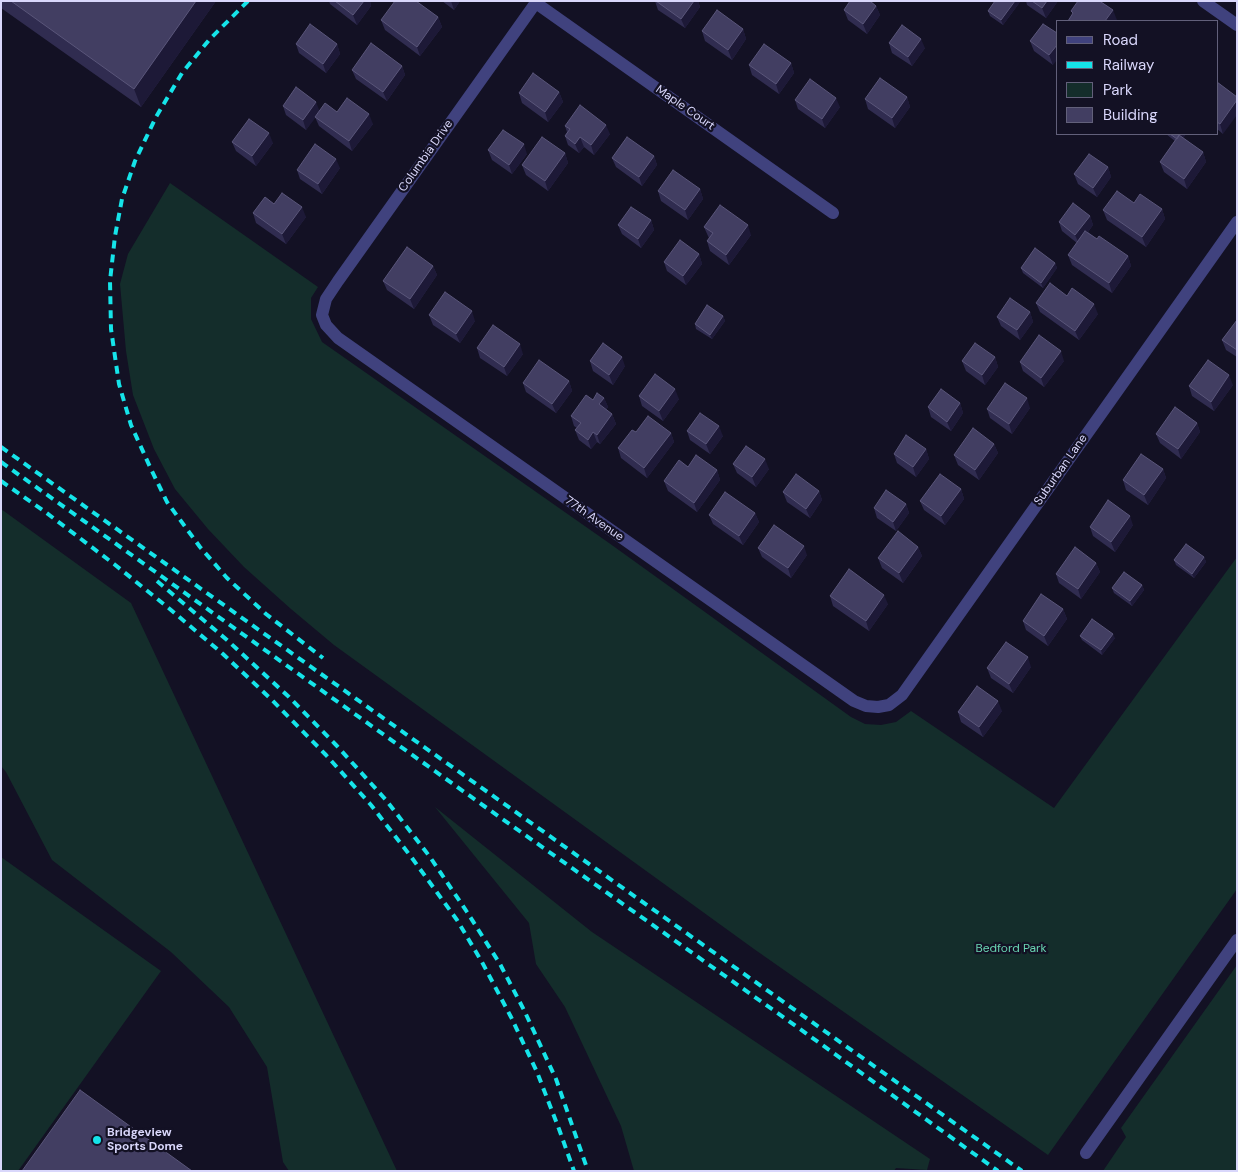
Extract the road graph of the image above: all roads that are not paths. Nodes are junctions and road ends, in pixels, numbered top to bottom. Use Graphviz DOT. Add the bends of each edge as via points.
graph roads {
  1 [pos="1202,1"];
  2 [pos="536,2"];
  3 [pos="1237,26"];
  4 [pos="833,213"];
  5 [pos="1237,222"];
  6 [pos="322,315"];
  7 [pos="878,707"];
  8 [pos="1237,940"];
  9 [pos="1086,1153"];
  1 -- 3 [label="street"];
  2 -- 4 [label="street, Maple Court"];
  2 -- 6 [label="street, Columbia Drive" via="338,281 326,299"];
  5 -- 7 [label="street, Suburban Lane" via="902,695 889,705"];
  6 -- 7 [label="street, 77th Avenue" via="326,326 346,344 854,702"];
  8 -- 9 [label="street"];
}
